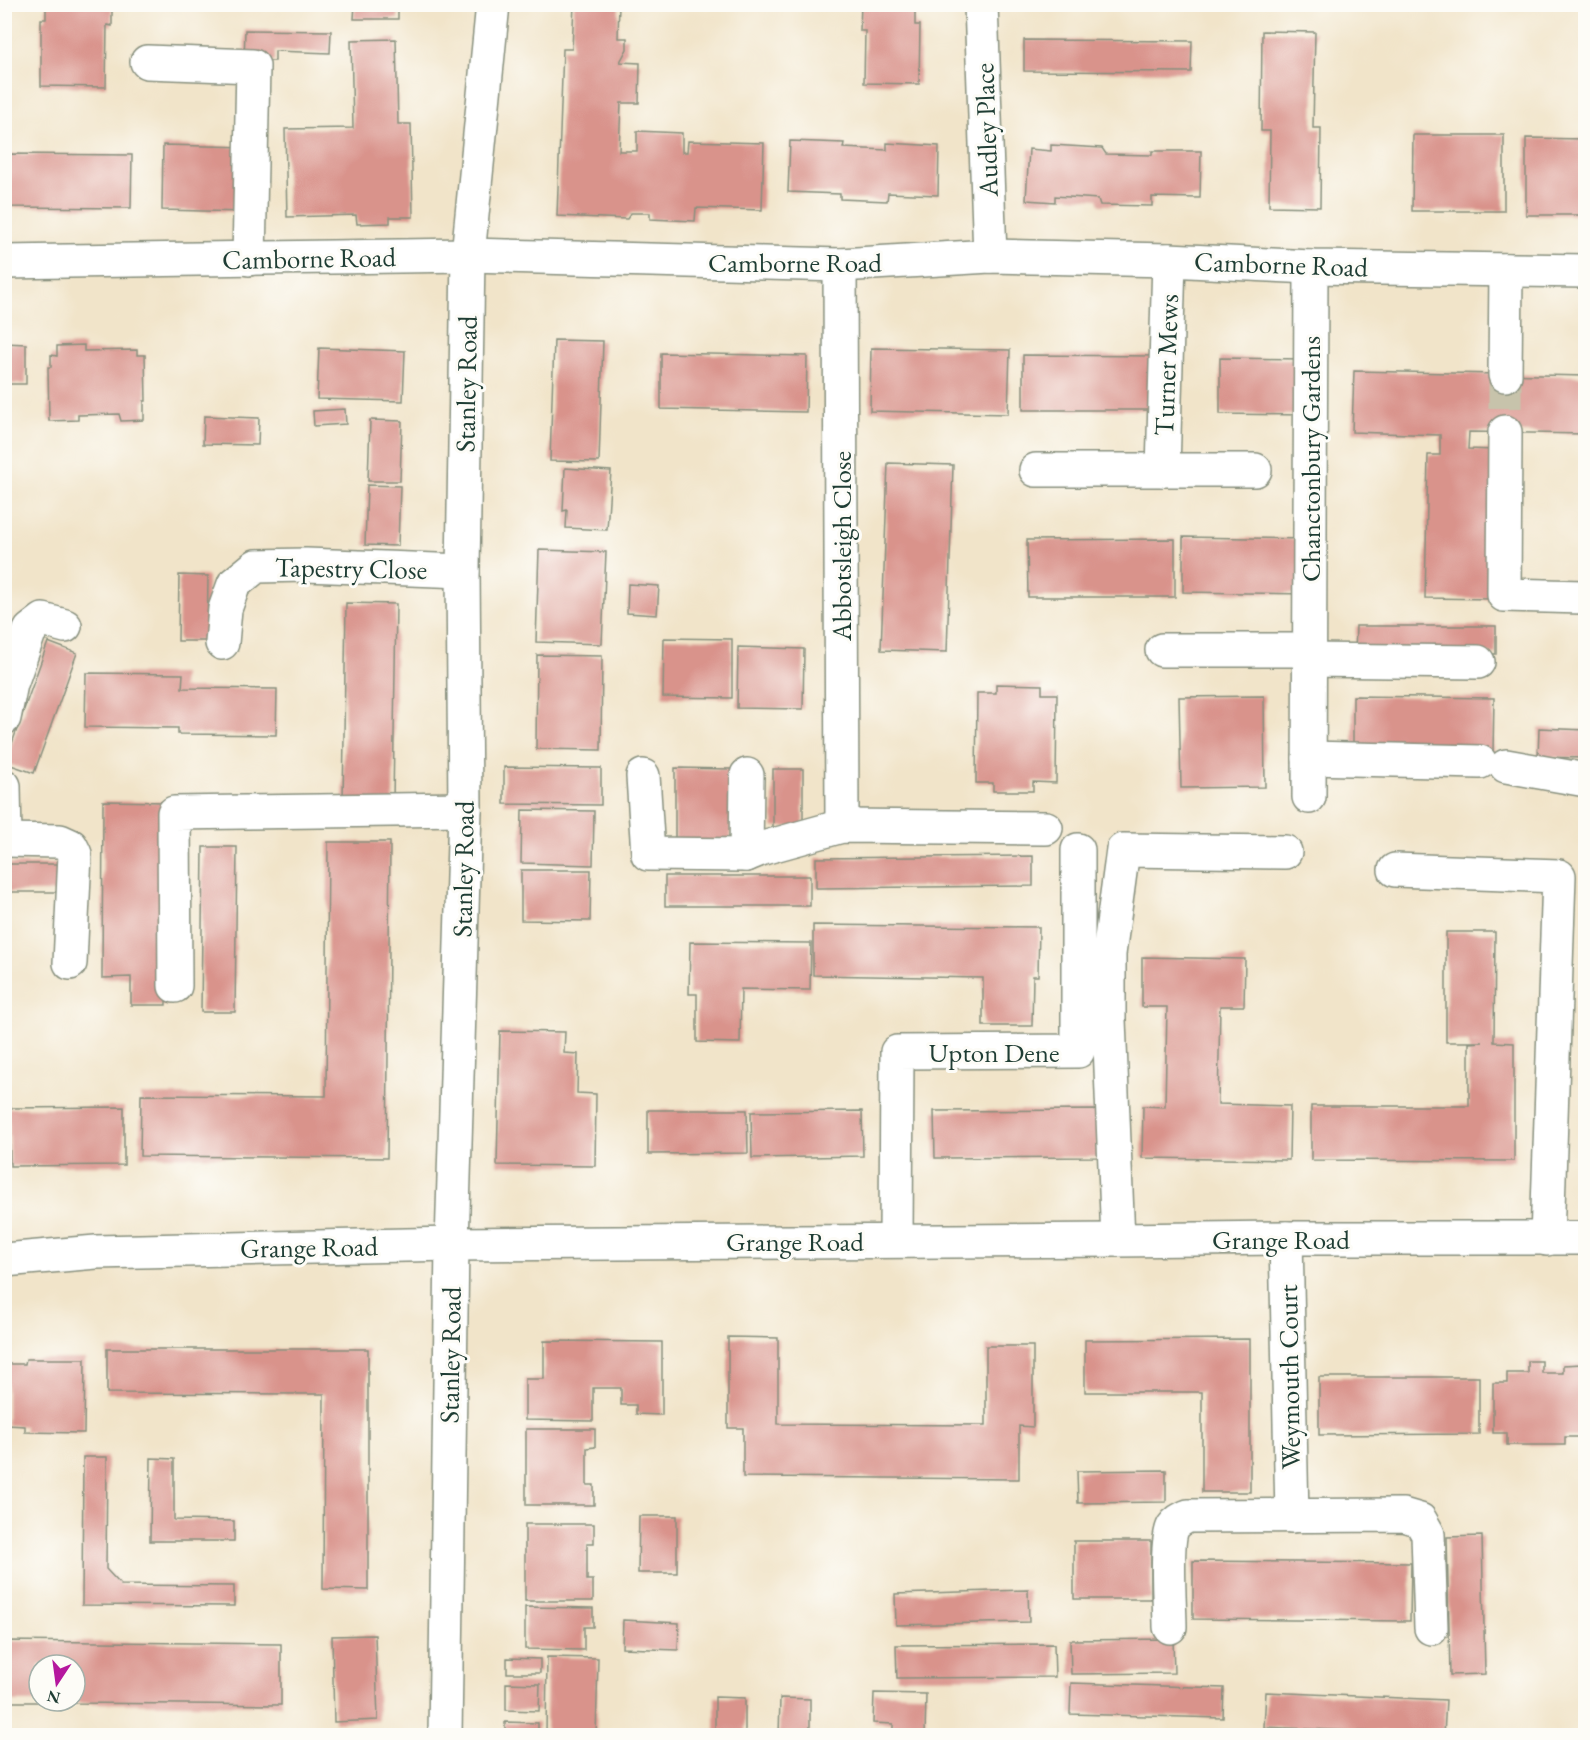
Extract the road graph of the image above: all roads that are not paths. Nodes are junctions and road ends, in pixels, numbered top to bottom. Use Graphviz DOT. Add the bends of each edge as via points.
graph roads {
  1 [pos="493,4"];
  2 [pos="981,4"];
  3 [pos="147,62"];
  4 [pos="468,255"];
  5 [pos="990,256"];
  6 [pos="249,259"];
  7 [pos="1169,260"];
  8 [pos="4,262"];
  9 [pos="840,265"];
  10 [pos="1311,267"];
  11 [pos="1506,270"];
  12 [pos="1586,271"];
  13 [pos="1505,375"];
  14 [pos="1505,432"];
  15 [pos="1036,470"];
  16 [pos="1163,470"];
  17 [pos="1255,470"];
  18 [pos="463,571"];
  19 [pos="1583,597"];
  20 [pos="65,626"];
  21 [pos="222,643"];
  22 [pos="1162,650"];
  23 [pos="1308,655"];
  24 [pos="1478,662"];
  25 [pos="4,718"];
  26 [pos="1309,758"];
  27 [pos="747,775"];
  28 [pos="643,776"];
  29 [pos="1586,780"];
  30 [pos="4,786"];
  31 [pos="1309,797"];
  32 [pos="465,809"];
  33 [pos="842,826"];
  34 [pos="1046,828"];
  35 [pos="5,840"];
  36 [pos="1078,850"];
  37 [pos="1285,852"];
  38 [pos="746,855"];
  39 [pos="1395,870"];
  40 [pos="70,963"];
  41 [pos="175,986"];
  42 [pos="1286,1238"];
  43 [pos="1586,1238"];
  44 [pos="1547,1239"];
  45 [pos="896,1240"];
  46 [pos="1118,1240"];
  47 [pos="452,1244"];
  48 [pos="4,1260"];
  49 [pos="1292,1516"];
  50 [pos="1170,1627"];
  51 [pos="1431,1628"];
  52 [pos="445,1736"];
  1 -- 4 [label="street, Stanley Road"];
  2 -- 5 [label="street, Audley Place"];
  3 -- 6 [label="street" via="253,66"];
  4 -- 6 [label="street, Camborne Road"];
  4 -- 9 [label="street, Camborne Road"];
  4 -- 18 [label="street, Stanley Road"];
  5 -- 7 [label="street, Camborne Road"];
  5 -- 9 [label="street, Camborne Road"];
  6 -- 8 [label="street, Camborne Road"];
  7 -- 10 [label="street, Camborne Road"];
  7 -- 16 [label="street, Turner Mews"];
  9 -- 33 [label="street, Abbotsleigh Close"];
  10 -- 11 [label="street, Camborne Road"];
  10 -- 23 [label="street, Chanctonbury Gardens"];
  11 -- 12 [label="street, Camborne Road"];
  11 -- 13 [label="street"];
  14 -- 19 [label="street" via="1504,594"];
  15 -- 16 [label="street, Turner Mews"];
  16 -- 17 [label="street, Turner Mews"];
  18 -- 21 [label="street, Tapestry Close" via="256,566 234,584 225,609"];
  18 -- 32 [label="street, Stanley Road"];
  20 -- 25 [label="street" via="43,620 30,630"];
  22 -- 23 [label="street"];
  23 -- 24 [label="street"];
  23 -- 26 [label="street, Chanctonbury Gardens"];
  26 -- 29 [label="street" via="1493,764"];
  26 -- 31 [label="street, Chanctonbury Gardens"];
  27 -- 38 [label="street"];
  28 -- 38 [label="street" via="648,854"];
  30 -- 35 [label="street"];
  32 -- 41 [label="street" via="174,813"];
  32 -- 47 [label="street, Stanley Road"];
  33 -- 34 [label="street"];
  33 -- 38 [label="street"];
  35 -- 40 [label="street" via="60,841 75,854"];
  36 -- 45 [label="street, Upton Dene" via="1078,1052 897,1052"];
  37 -- 46 [label="street" via="1123,850 1109,954"];
  39 -- 44 [label="street" via="1559,876"];
  42 -- 44 [label="street, Grange Road"];
  42 -- 46 [label="street, Grange Road"];
  42 -- 49 [label="street, Weymouth Court"];
  43 -- 44 [label="street, Grange Road"];
  45 -- 46 [label="street, Grange Road"];
  45 -- 47 [label="street, Grange Road"];
  47 -- 48 [label="street, Grange Road" via="96,1252"];
  47 -- 52 [label="street, Stanley Road"];
  49 -- 50 [label="street" via="1188,1516 1180,1520 1173,1527 1169,1545"];
  49 -- 51 [label="street" via="1403,1515 1420,1520 1428,1534"];
}
